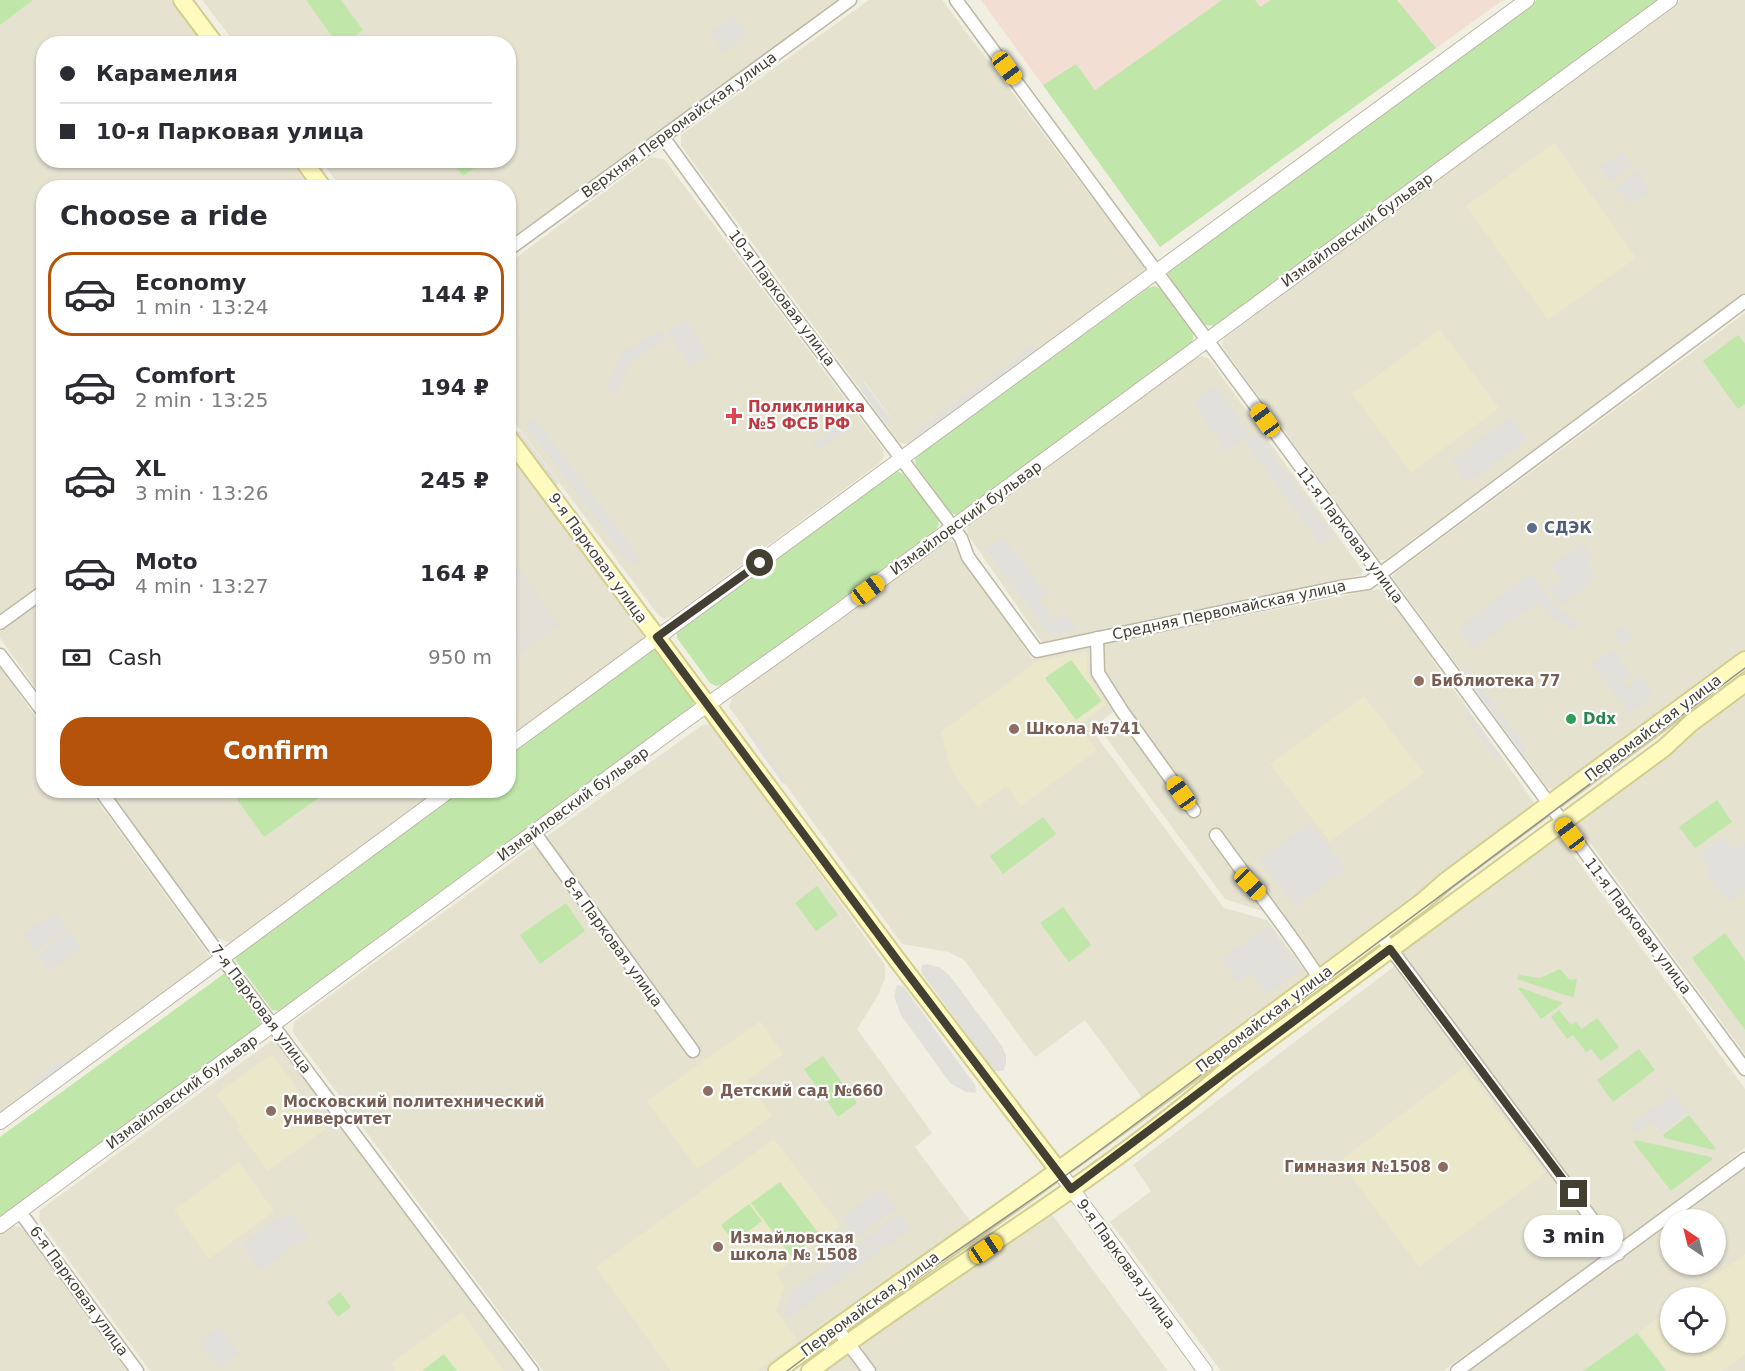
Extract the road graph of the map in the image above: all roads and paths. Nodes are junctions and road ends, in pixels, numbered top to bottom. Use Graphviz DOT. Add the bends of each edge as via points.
graph roads {
  1 [pos="182,0"];
  2 [pos="850,0"];
  3 [pos="956,0"];
  4 [pos="1527,0"];
  5 [pos="1670,0"];
  6 [pos="209,36"];
  7 [pos="663,137"];
  8 [pos="516,244"];
  9 [pos="1157,271"];
  10 [pos="1745,301"];
  11 [pos="1207,341"];
  12 [pos="516,448"];
  13 [pos="902,459"];
  14 [pos="952,527"];
  15 [pos="1379,574"];
  16 [pos="36,597"];
  17 [pos="0,623"];
  18 [pos="657,637"];
  19 [pos="1097,638"];
  20 [pos="0,655"];
  21 [pos="1745,660"];
  22 [pos="1745,683"];
  23 [pos="36,702"];
  24 [pos="708,705"];
  25 [pos="516,741"];
  26 [pos="106,798"];
  27 [pos="439,798"];
  28 [pos="1548,805"];
  29 [pos="1194,811"];
  30 [pos="1562,824"];
  31 [pos="534,832"];
  32 [pos="1216,835"];
  33 [pos="1379,933"];
  34 [pos="1390,949"];
  35 [pos="223,958"];
  36 [pos="1319,978"];
  37 [pos="273,1025"];
  38 [pos="693,1051"];
  39 [pos="1745,1069"];
  40 [pos="0,1122"];
  41 [pos="1745,1159"];
  42 [pos="1058,1170"];
  43 [pos="1071,1189"];
  44 [pos="20,1212"];
  45 [pos="0,1226"];
  46 [pos="1618,1254"];
  47 [pos="836,1327"];
  48 [pos="848,1342"];
  49 [pos="137,1371"];
  50 [pos="532,1371"];
  51 [pos="777,1371"];
  52 [pos="810,1371"];
  53 [pos="869,1371"];
  54 [pos="1205,1371"];
  55 [pos="1457,1371"];
  1 -- 6 [label="main road"];
  2 -- 7 [label="street, Верхняя Первомайская улица"];
  3 -- 9 [label="street, 11-я Парковая улица"];
  4 -- 9 [label="street"];
  5 -- 11 [label="street, Измайловский бульвар"];
  7 -- 8 [label="street, Верхняя Первомайская улица"];
  7 -- 13 [label="street, 10-я Парковая улица"];
  9 -- 11 [label="street, 11-я Парковая улица"];
  9 -- 13 [label="street"];
  10 -- 15 [label="street, Средняя Первомайская улица"];
  11 -- 14 [label="street, Измайловский бульвар"];
  11 -- 15 [label="street, 11-я Парковая улица"];
  12 -- 18 [label="main road, 9-я Парковая улица"];
  13 -- 14 [label="street, Средняя Первомайская улица"];
  13 -- 18 [label="street"];
  14 -- 19 [label="street, Средняя Первомайская улица" via="968,557 1037,651"];
  14 -- 24 [label="street, Измайловский бульвар"];
  15 -- 19 [label="street, Средняя Первомайская улица" via="1368,583"];
  15 -- 28 [label="street, 11-я Парковая улица"];
  16 -- 17 [label="street"];
  18 -- 24 [label="main road, 9-я Парковая улица"];
  18 -- 25 [label="street"];
  19 -- 29 [label="street" via="1098,673"];
  20 -- 23 [label="street"];
  21 -- 28 [label="main road, Первомайская улица"];
  22 -- 30 [label="main road, Первомайская улица"];
  24 -- 31 [label="street, Измайловский бульвар"];
  24 -- 42 [label="main road, 9-я Парковая улица"];
  26 -- 35 [label="street, 7-я Парковая улица"];
  27 -- 35 [label="street"];
  28 -- 30 [label="street, 11-я Парковая улица"];
  28 -- 33 [label="main road, Первомайская улица"];
  30 -- 34 [label="main road, Первомайская улица"];
  30 -- 39 [label="street, 11-я Парковая улица"];
  31 -- 37 [label="street, Измайловский бульвар"];
  31 -- 38 [label="street, 8-я Парковая улица"];
  32 -- 36 [label="street"];
  33 -- 34 [label="street"];
  33 -- 36 [label="main road, Первомайская улица"];
  34 -- 43 [label="main road, Первомайская улица"];
  34 -- 46 [label="street"];
  35 -- 37 [label="street, 7-я Парковая улица"];
  35 -- 40 [label="street"];
  36 -- 42 [label="main road, Первомайская улица"];
  37 -- 44 [label="street, Измайловский бульвар"];
  37 -- 50 [label="street, 7-я Парковая улица"];
  41 -- 46 [label="street"];
  42 -- 43 [label="street, 9-я Парковая улица"];
  42 -- 47 [label="main road, Первомайская улица"];
  43 -- 48 [label="main road, Первомайская улица"];
  43 -- 54 [label="street, 9-я Парковая улица"];
  44 -- 45 [label="street, Измайловский бульвар"];
  44 -- 49 [label="street, 6-я Парковая улица"];
  46 -- 55 [label="street"];
  47 -- 48 [label="street"];
  47 -- 51 [label="main road, Первомайская улица"];
  48 -- 52 [label="main road, Первомайская улица"];
  48 -- 53 [label="street"];
}
